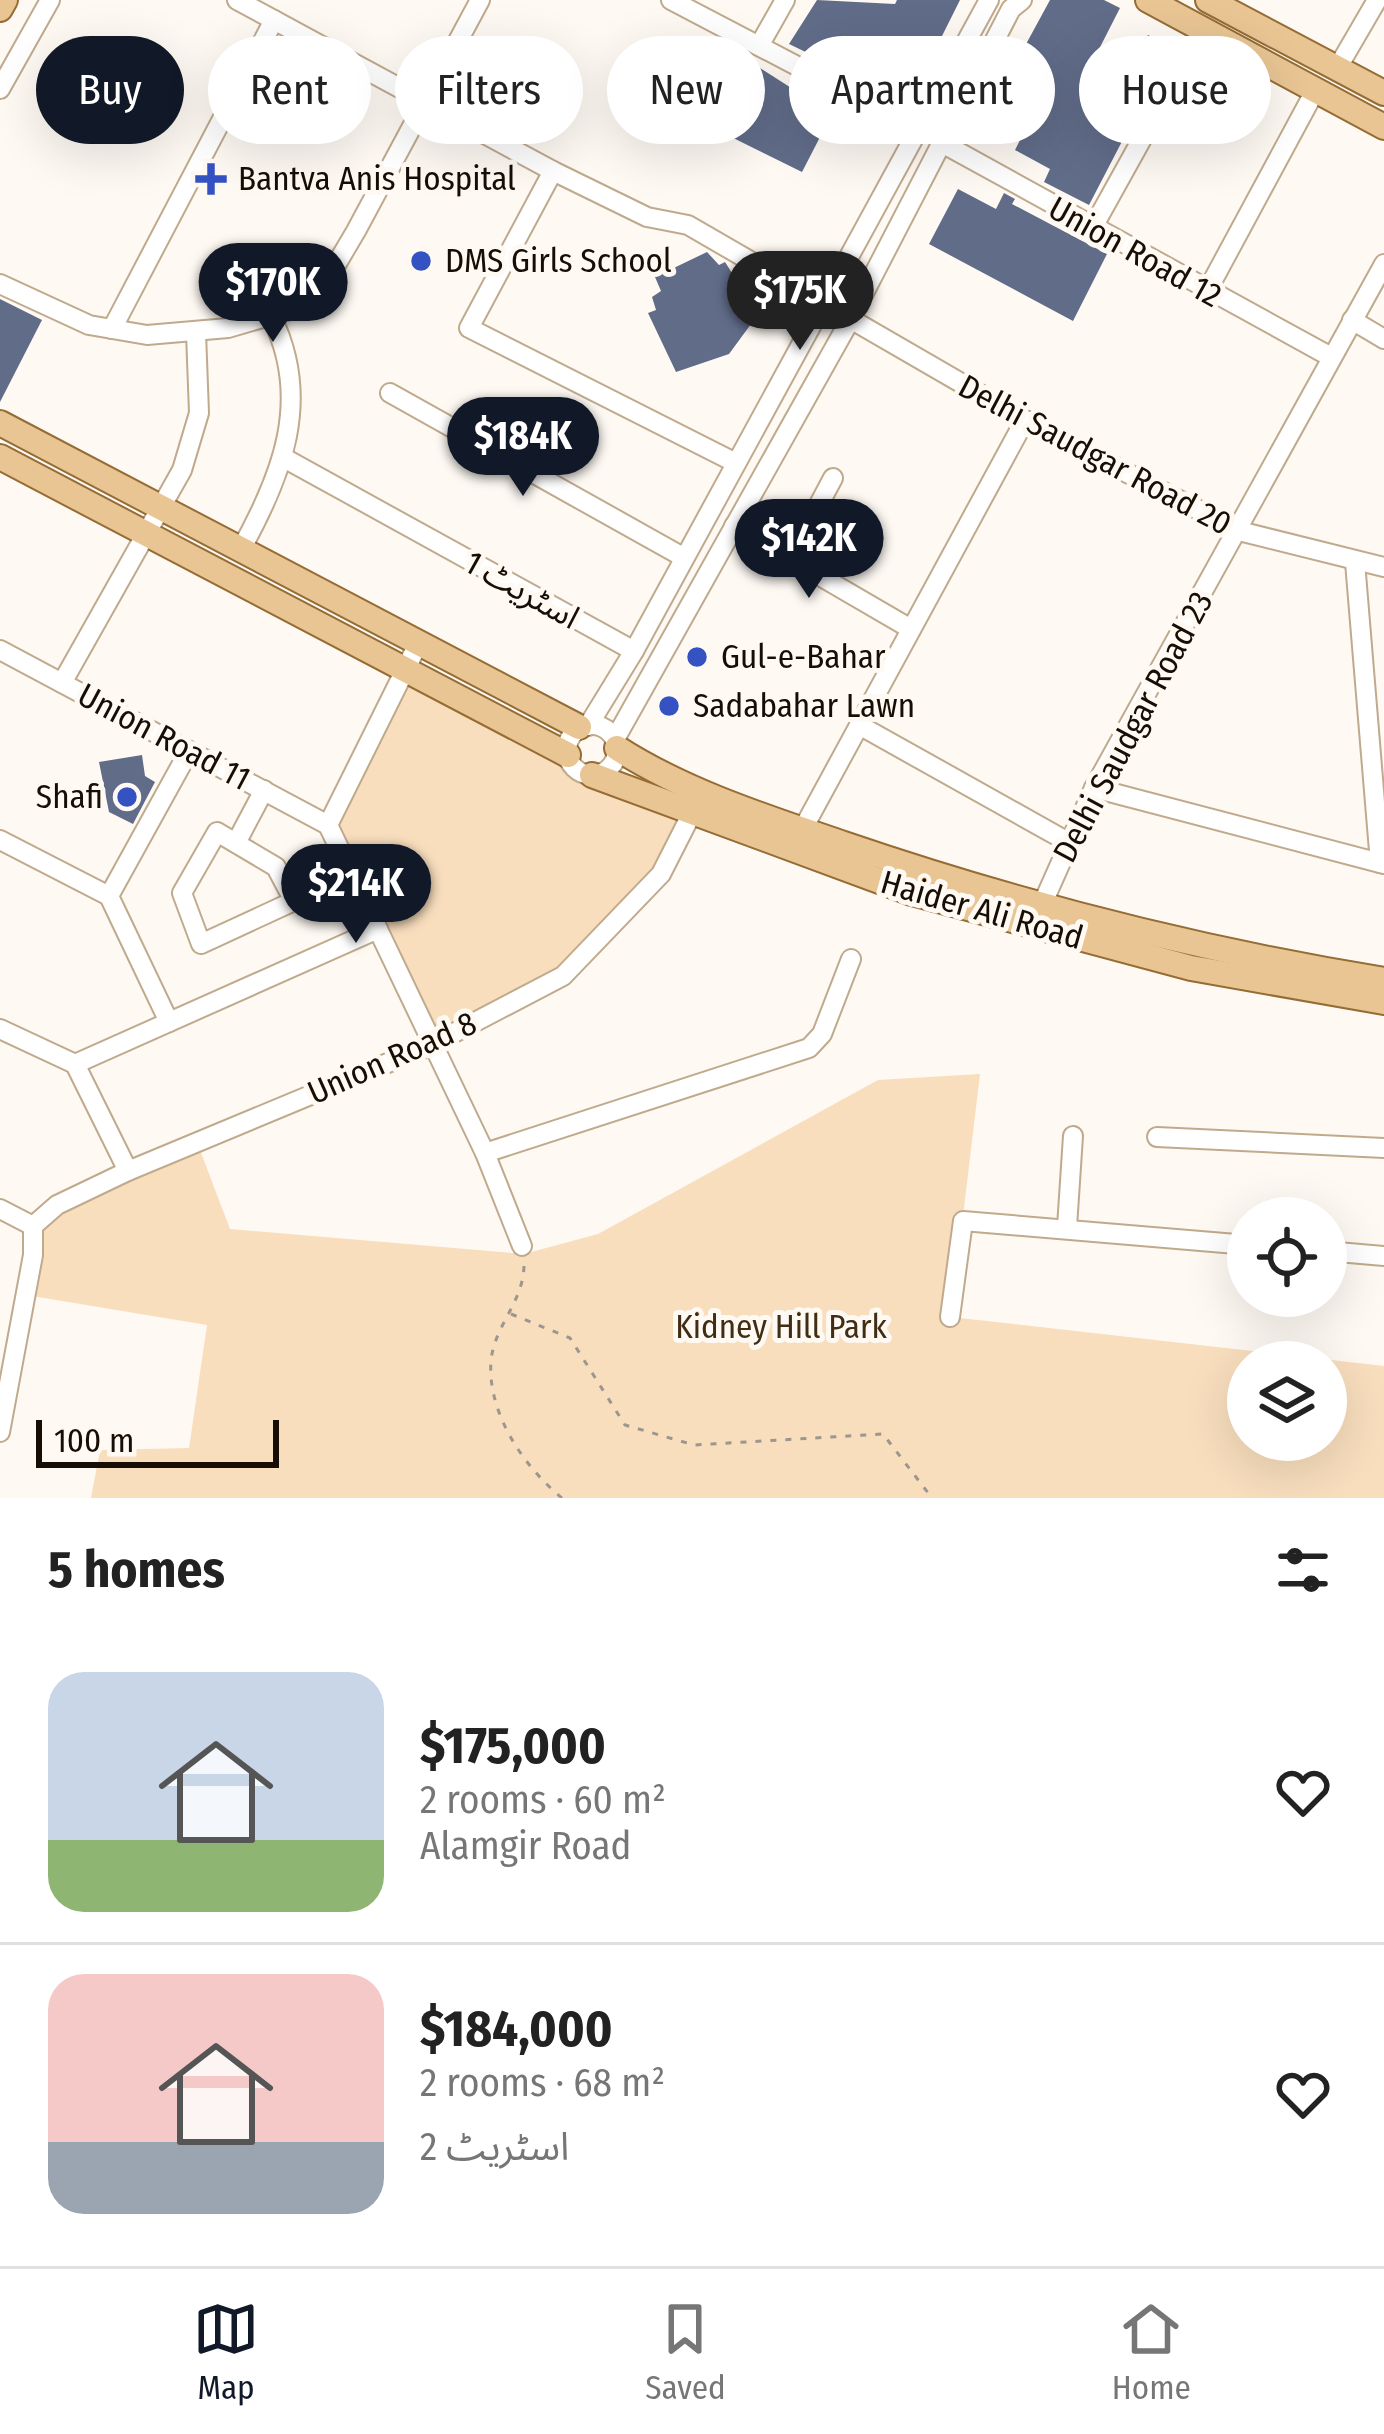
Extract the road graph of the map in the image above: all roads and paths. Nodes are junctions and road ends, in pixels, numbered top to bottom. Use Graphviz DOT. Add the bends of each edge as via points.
graph roads {
  1 [pos="5,0"];
  2 [pos="50,0"];
  3 [pos="237,0"];
  4 [pos="479,0"];
  5 [pos="671,0"];
  6 [pos="785,0"];
  7 [pos="989,0"];
  8 [pos="1022,0"];
  9 [pos="1148,0"];
  10 [pos="1377,0"];
  11 [pos="1211,1"];
  12 [pos="0,9"];
  13 [pos="274,20"];
  14 [pos="1203,29"];
  15 [pos="460,36"];
  16 [pos="740,36"];
  17 [pos="765,36"];
  18 [pos="970,36"];
  19 [pos="997,36"];
  20 [pos="1338,67"];
  21 [pos="395,87"];
  22 [pos="0,88"];
  23 [pos="1316,89"];
  24 [pos="1384,93"];
  25 [pos="1382,121"];
  26 [pos="401,144"];
  27 [pos="502,144"];
  28 [pos="911,144"];
  29 [pos="941,144"];
  30 [pos="944,144"];
  31 [pos="553,171"];
  32 [pos="1092,229"];
  33 [pos="1384,264"];
  34 [pos="0,284"];
  35 [pos="1206,293"];
  36 [pos="822,303"];
  37 [pos="272,318"];
  38 [pos="1352,320"];
  39 [pos="849,322"];
  40 [pos="112,329"];
  41 [pos="196,333"];
  42 [pos="1384,339"];
  43 [pos="1331,357"];
  44 [pos="390,393"];
  45 [pos="1024,421"];
  46 [pos="0,423"];
  47 [pos="0,457"];
  48 [pos="284,458"];
  49 [pos="736,463"];
  50 [pos="833,478"];
  51 [pos="164,508"];
  52 [pos="734,526"];
  53 [pos="1239,531"];
  54 [pos="148,532"];
  55 [pos="240,551"];
  56 [pos="683,557"];
  57 [pos="790,559"];
  58 [pos="1355,562"];
  59 [pos="1384,567"];
  60 [pos="911,629"];
  61 [pos="416,646"];
  62 [pos="0,650"];
  63 [pos="634,652"];
  64 [pos="401,670"];
  65 [pos="62,683"];
  66 [pos="859,725"];
  67 [pos="583,727"];
  68 [pos="616,744"];
  69 [pos="190,751"];
  70 [pos="568,755"];
  71 [pos="592,775"];
  72 [pos="1094,788"];
  73 [pos="264,790"];
  74 [pos="691,815"];
  75 [pos="328,825"];
  76 [pos="797,840"];
  77 [pos="0,841"];
  78 [pos="1068,842"];
  79 [pos="236,843"];
  80 [pos="1382,863"];
  81 [pos="109,896"];
  82 [pos="1038,916"];
  83 [pos="378,929"];
  84 [pos="851,959"];
  85 [pos="1384,980"];
  86 [pos="1384,1002"];
  87 [pos="169,1022"];
  88 [pos="0,1028"];
  89 [pos="431,1045"];
  90 [pos="76,1064"];
  91 [pos="1073,1136"];
  92 [pos="1157,1137"];
  93 [pos="1384,1148"];
  94 [pos="485,1153"];
  95 [pos="128,1171"];
  96 [pos="0,1209"];
  97 [pos="33,1226"];
  98 [pos="1067,1227"];
  99 [pos="1227,1243"];
  100 [pos="522,1246"];
  101 [pos="1347,1253"];
  102 [pos="1384,1256"];
  103 [pos="511,1314"];
  104 [pos="950,1317"];
  105 [pos="0,1432"];
  106 [pos="562,1498"];
  107 [pos="932,1498"];
  1 -- 12 [label="main road"];
  2 -- 22 [label="street"];
  3 -- 13 [label="street, Delhi Saudgar Road 20"];
  4 -- 15 [label="street"];
  5 -- 16 [label="street"];
  6 -- 17 [label="street"];
  7 -- 18 [label="street"];
  8 -- 19 [label="street"];
  9 -- 14 [label="main road"];
  10 -- 20 [label="street"];
  11 -- 20 [label="main road"];
  13 -- 21 [label="street, Delhi Saudgar Road 20"];
  13 -- 40 [label="street"];
  14 -- 23 [label="main road"];
  14 -- 32 [label="street"];
  20 -- 24 [label="main road"];
  23 -- 25 [label="main road"];
  23 -- 35 [label="street"];
  26 -- 37 [label="street" via="320,292"];
  27 -- 31 [label="street, Delhi Saudgar Road 20"];
  28 -- 36 [label="street"];
  29 -- 39 [label="street"];
  30 -- 32 [label="street, Union Road 12"];
  31 -- 36 [label="street, Delhi Saudgar Road 20" via="647,217 688,225"];
  31 -- 49 [label="street" via="469,328"];
  32 -- 35 [label="street, Union Road 12"];
  33 -- 38 [label="street, Delhi Saudgar Road 23"];
  34 -- 40 [label="street"];
  35 -- 43 [label="street, Union Road 12"];
  36 -- 39 [label="street, Delhi Saudgar Road 20"];
  36 -- 49 [label="street"];
  37 -- 41 [label="street"];
  37 -- 48 [label="street" via="292,373"];
  38 -- 42 [label="street"];
  38 -- 43 [label="street, Delhi Saudgar Road 23"];
  39 -- 45 [label="street, Delhi Saudgar Road 20"];
  39 -- 52 [label="street"];
  40 -- 41 [label="street"];
  41 -- 51 [label="street" via="199,413"];
  43 -- 53 [label="street, Delhi Saudgar Road 23"];
  44 -- 56 [label="street"];
  45 -- 53 [label="street, Delhi Saudgar Road 20"];
  45 -- 60 [label="street"];
  46 -- 51 [label="main road"];
  47 -- 54 [label="main road"];
  48 -- 55 [label="street"];
  48 -- 63 [label="street, اسٹریٹ 1"];
  49 -- 56 [label="street"];
  50 -- 57 [label="street"];
  51 -- 54 [label="street"];
  51 -- 55 [label="main road"];
  52 -- 57 [label="street"];
  52 -- 68 [label="street"];
  53 -- 58 [label="street, Delhi Saudgar Road 20"];
  53 -- 72 [label="street, Delhi Saudgar Road 23"];
  54 -- 64 [label="main road"];
  54 -- 65 [label="street"];
  55 -- 61 [label="main road"];
  56 -- 63 [label="street"];
  57 -- 60 [label="street"];
  58 -- 59 [label="street, Delhi Saudgar Road 20"];
  58 -- 80 [label="street"];
  60 -- 66 [label="street"];
  61 -- 64 [label="street"];
  61 -- 67 [label="main road"];
  62 -- 65 [label="street, Union Road 11"];
  63 -- 67 [label="street"];
  64 -- 70 [label="main road"];
  64 -- 75 [label="street"];
  65 -- 69 [label="street, Union Road 11"];
  66 -- 76 [label="street"];
  66 -- 78 [label="street"];
  67 -- 68 [label="street" via="602,728"];
  67 -- 70 [label="street"];
  68 -- 71 [label="street" via="610,768"];
  68 -- 76 [label="main road, Haider Ali Road"];
  69 -- 73 [label="street, Union Road 11"];
  69 -- 81 [label="street"];
  70 -- 71 [label="street"];
  71 -- 74 [label="main road, Haider Ali Road"];
  72 -- 78 [label="street, Delhi Saudgar Road 23"];
  72 -- 80 [label="street"];
  73 -- 75 [label="street, Union Road 11"];
  73 -- 79 [label="street"];
  74 -- 76 [label="main road, Haider Ali Road"];
  74 -- 89 [label="street, Union Road 8" via="661,874 563,976"];
  75 -- 83 [label="street"];
  76 -- 82 [label="main road, Haider Ali Road" via="913,893"];
  77 -- 81 [label="street"];
  78 -- 82 [label="street, Delhi Saudgar Road 23"];
  79 -- 79 [label="street" via="276,867 293,901 201,944 182,892 217,832"];
  81 -- 87 [label="street"];
  82 -- 85 [label="main road, Haider Ali Road"];
  82 -- 86 [label="main road, Haider Ali Road" via="1191,968"];
  83 -- 87 [label="street"];
  83 -- 89 [label="street"];
  84 -- 94 [label="street" via="822,1034 795,1055"];
  87 -- 90 [label="street"];
  88 -- 90 [label="street"];
  89 -- 94 [label="street"];
  89 -- 95 [label="street, Union Road 8"];
  90 -- 95 [label="street"];
  91 -- 98 [label="street"];
  92 -- 93 [label="street"];
  94 -- 100 [label="street"];
  95 -- 97 [label="street, Union Road 8" via="57,1205"];
  96 -- 97 [label="street"];
  97 -- 105 [label="street"];
  98 -- 99 [label="street"];
  98 -- 104 [label="street" via="963,1221"];
  100 -- 103 [label="path" via="524,1276"];
  101 -- 102 [label="street"];
  103 -- 106 [label="path" via="491,1361 499,1406 515,1448"];
  103 -- 107 [label="path" via="570,1338 625,1425 694,1444 883,1434"];
}
